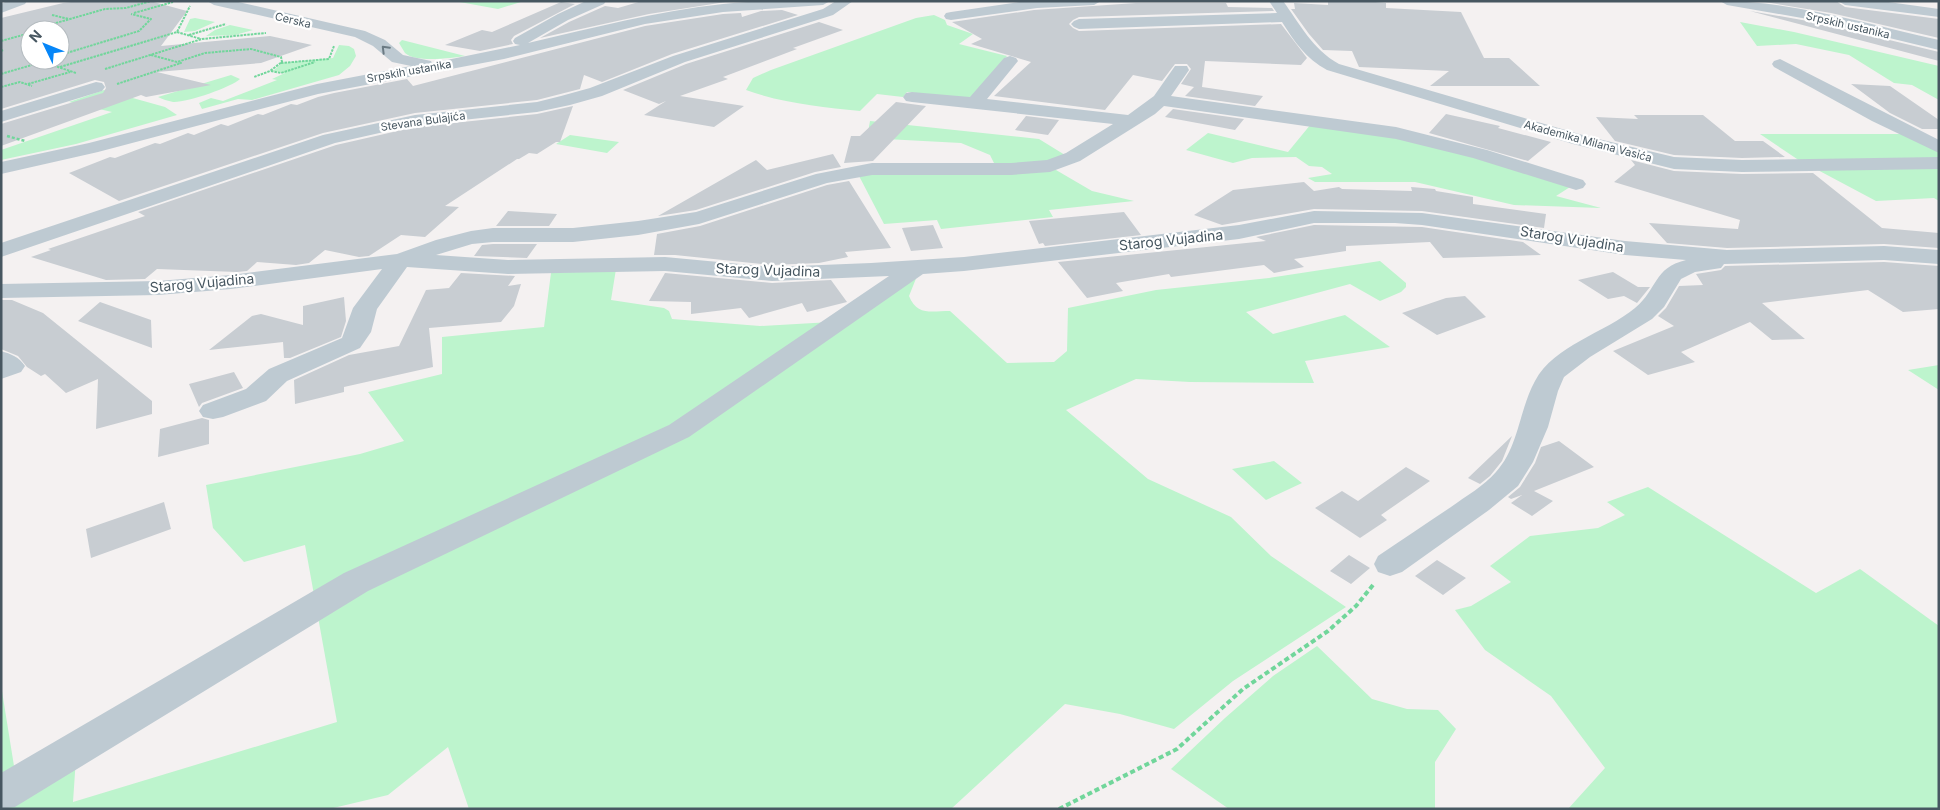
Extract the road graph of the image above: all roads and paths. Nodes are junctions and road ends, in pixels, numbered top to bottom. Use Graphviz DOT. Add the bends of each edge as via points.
graph roads {
  1 [pos="20,1"];
  2 [pos="151,1"];
  3 [pos="214,1"];
  4 [pos="276,1"];
  5 [pos="599,1"];
  6 [pos="822,1"];
  7 [pos="846,1"];
  8 [pos="1094,1"];
  9 [pos="1276,1"];
  10 [pos="1727,1"];
  11 [pos="1845,1"];
  12 [pos="173,2"];
  13 [pos="747,3"];
  14 [pos="190,6"];
  15 [pos="1,9"];
  16 [pos="249,10"];
  17 [pos="134,13"];
  18 [pos="1939,13"];
  19 [pos="131,14"];
  20 [pos="52,15"];
  21 [pos="951,16"];
  22 [pos="1288,17"];
  23 [pos="69,19"];
  24 [pos="66,20"];
  25 [pos="233,22"];
  26 [pos="1079,24"];
  27 [pos="264,30"];
  28 [pos="177,32"];
  29 [pos="273,33"];
  30 [pos="262,34"];
  31 [pos="189,35"];
  32 [pos="20,36"];
  33 [pos="156,36"];
  34 [pos="339,36"];
  35 [pos="160,37"];
  36 [pos="259,37"];
  37 [pos="202,39"];
  38 [pos="1,41"];
  39 [pos="1939,46"];
  40 [pos="70,52"];
  41 [pos="504,54"];
  42 [pos="151,55"];
  43 [pos="321,60"];
  44 [pos="368,60"];
  45 [pos="1010,61"];
  46 [pos="177,62"];
  47 [pos="281,63"];
  48 [pos="70,64"];
  49 [pos="447,64"];
  50 [pos="1780,64"];
  51 [pos="20,68"];
  52 [pos="69,70"];
  53 [pos="412,70"];
  54 [pos="1181,70"];
  55 [pos="72,71"];
  56 [pos="270,71"];
  57 [pos="1,74"];
  58 [pos="254,77"];
  59 [pos="91,81"];
  60 [pos="27,84"];
  61 [pos="116,84"];
  62 [pos="1,87"];
  63 [pos="25,89"];
  64 [pos="317,89"];
  65 [pos="912,97"];
  66 [pos="1160,100"];
  67 [pos="975,103"];
  68 [pos="1,117"];
  69 [pos="1131,121"];
  70 [pos="1,135"];
  71 [pos="28,142"];
  72 [pos="1939,147"];
  73 [pos="1939,163"];
  74 [pos="1,168"];
  75 [pos="1576,184"];
  76 [pos="1,250"];
  77 [pos="1939,256"];
  78 [pos="1727,257"];
  79 [pos="401,260"];
  80 [pos="918,267"];
  81 [pos="4,293"];
  82 [pos="1,358"];
  83 [pos="1,371"];
  84 [pos="213,411"];
  85 [pos="1390,564"];
  86 [pos="1,794"];
  87 [pos="1059,809"];
  1 -- 15 [label="street"];
  2 -- 23 [label="path"];
  3 -- 16 [label="street, Cerska"];
  4 -- 16 [label="street"];
  5 -- 41 [label="street" via="563,17"];
  6 -- 13 [label="street, Srpskih ustanika"];
  7 -- 76 [label="street, Stevana Bulajića" via="828,12 679,59 596,92 536,107 415,120 330,139"];
  8 -- 21 [label="street" via="1037,4"];
  9 -- 22 [label="street, Akademika Milana Vasića"];
  10 -- 39 [label="street, Srpskih ustanika" via="1819,17"];
  11 -- 18 [label="street, Srpskih ustanika"];
  12 -- 17 [label="path"];
  13 -- 41 [label="street, Srpskih ustanika" via="645,20"];
  14 -- 28 [label="path"];
  16 -- 34 [label="street, Cerska"];
  19 -- 40 [label="path" via="150,18 139,32"];
  20 -- 23 [label="path"];
  22 -- 26 [label="street"];
  22 -- 73 [label="street, Akademika Milana Vasića" via="1318,60 1333,67 1648,158 1715,166"];
  23 -- 24 [label="path"];
  25 -- 31 [label="path"];
  27 -- 30 [label="path"];
  28 -- 31 [label="path"];
  28 -- 35 [label="path"];
  29 -- 30 [label="path"];
  30 -- 36 [label="path"];
  30 -- 37 [label="path"];
  31 -- 37 [label="path"];
  32 -- 38 [label="path"];
  33 -- 35 [label="path"];
  34 -- 43 [label="path" via="329,59"];
  34 -- 44 [label="street, Cerska" via="360,44"];
  49 -- 34 [label="street, Cerska, one-way" via="422,64 398,59 375,41"];
  35 -- 48 [label="path"];
  37 -- 42 [label="path"];
  41 -- 49 [label="street, Srpskih ustanika"];
  42 -- 46 [label="path"];
  42 -- 59 [label="path"];
  43 -- 47 [label="path"];
  43 -- 56 [label="path" via="281,73"];
  44 -- 53 [label="street" via="388,70"];
  44 -- 64 [label="street" via="352,73"];
  45 -- 67 [label="street"];
  46 -- 47 [label="path" via="205,53 252,48 281,57"];
  46 -- 61 [label="path" via="181,63"];
  47 -- 56 [label="path"];
  49 -- 53 [label="street, Srpskih ustanika"];
  50 -- 72 [label="street"];
  51 -- 57 [label="path"];
  52 -- 55 [label="path"];
  53 -- 64 [label="street, Srpskih ustanika"];
  54 -- 66 [label="street"];
  55 -- 59 [label="path"];
  55 -- 60 [label="path"];
  56 -- 58 [label="path"];
  59 -- 68 [label="street"];
  60 -- 62 [label="path" via="20,82"];
  60 -- 63 [label="path" via="33,86"];
  64 -- 74 [label="street, Srpskih ustanika"];
  65 -- 67 [label="street"];
  66 -- 69 [label="street"];
  66 -- 75 [label="street" via="1396,133 1480,154"];
  67 -- 69 [label="street"];
  69 -- 79 [label="street" via="1068,160 1050,166 858,171 823,178 699,218 573,235 471,238"];
  70 -- 71 [label="path"];
  77 -- 78 [label="street, Starog Vujadina" via="1884,253"];
  78 -- 80 [label="street, Starog Vujadina" via="1624,248 1422,219 1366,216 1303,218 1239,232"];
  78 -- 85 [label="street" via="1719,262 1690,266 1676,272 1643,314 1555,371 1544,391 1534,427 1507,479"];
  79 -- 80 [label="street, Starog Vujadina" via="508,267 665,264 772,274"];
  79 -- 81 [label="street, Starog Vujadina" via="231,282"];
  79 -- 84 [label="street" via="365,308 358,332 351,342 278,375 256,395"];
  80 -- 86 [label="street" via="679,431 356,582"];
  82 -- 83 [label="street" via="12,366"];
  85 -- 87 [label="path" via="1356,606 1328,630 1243,689 1177,749"];
}
